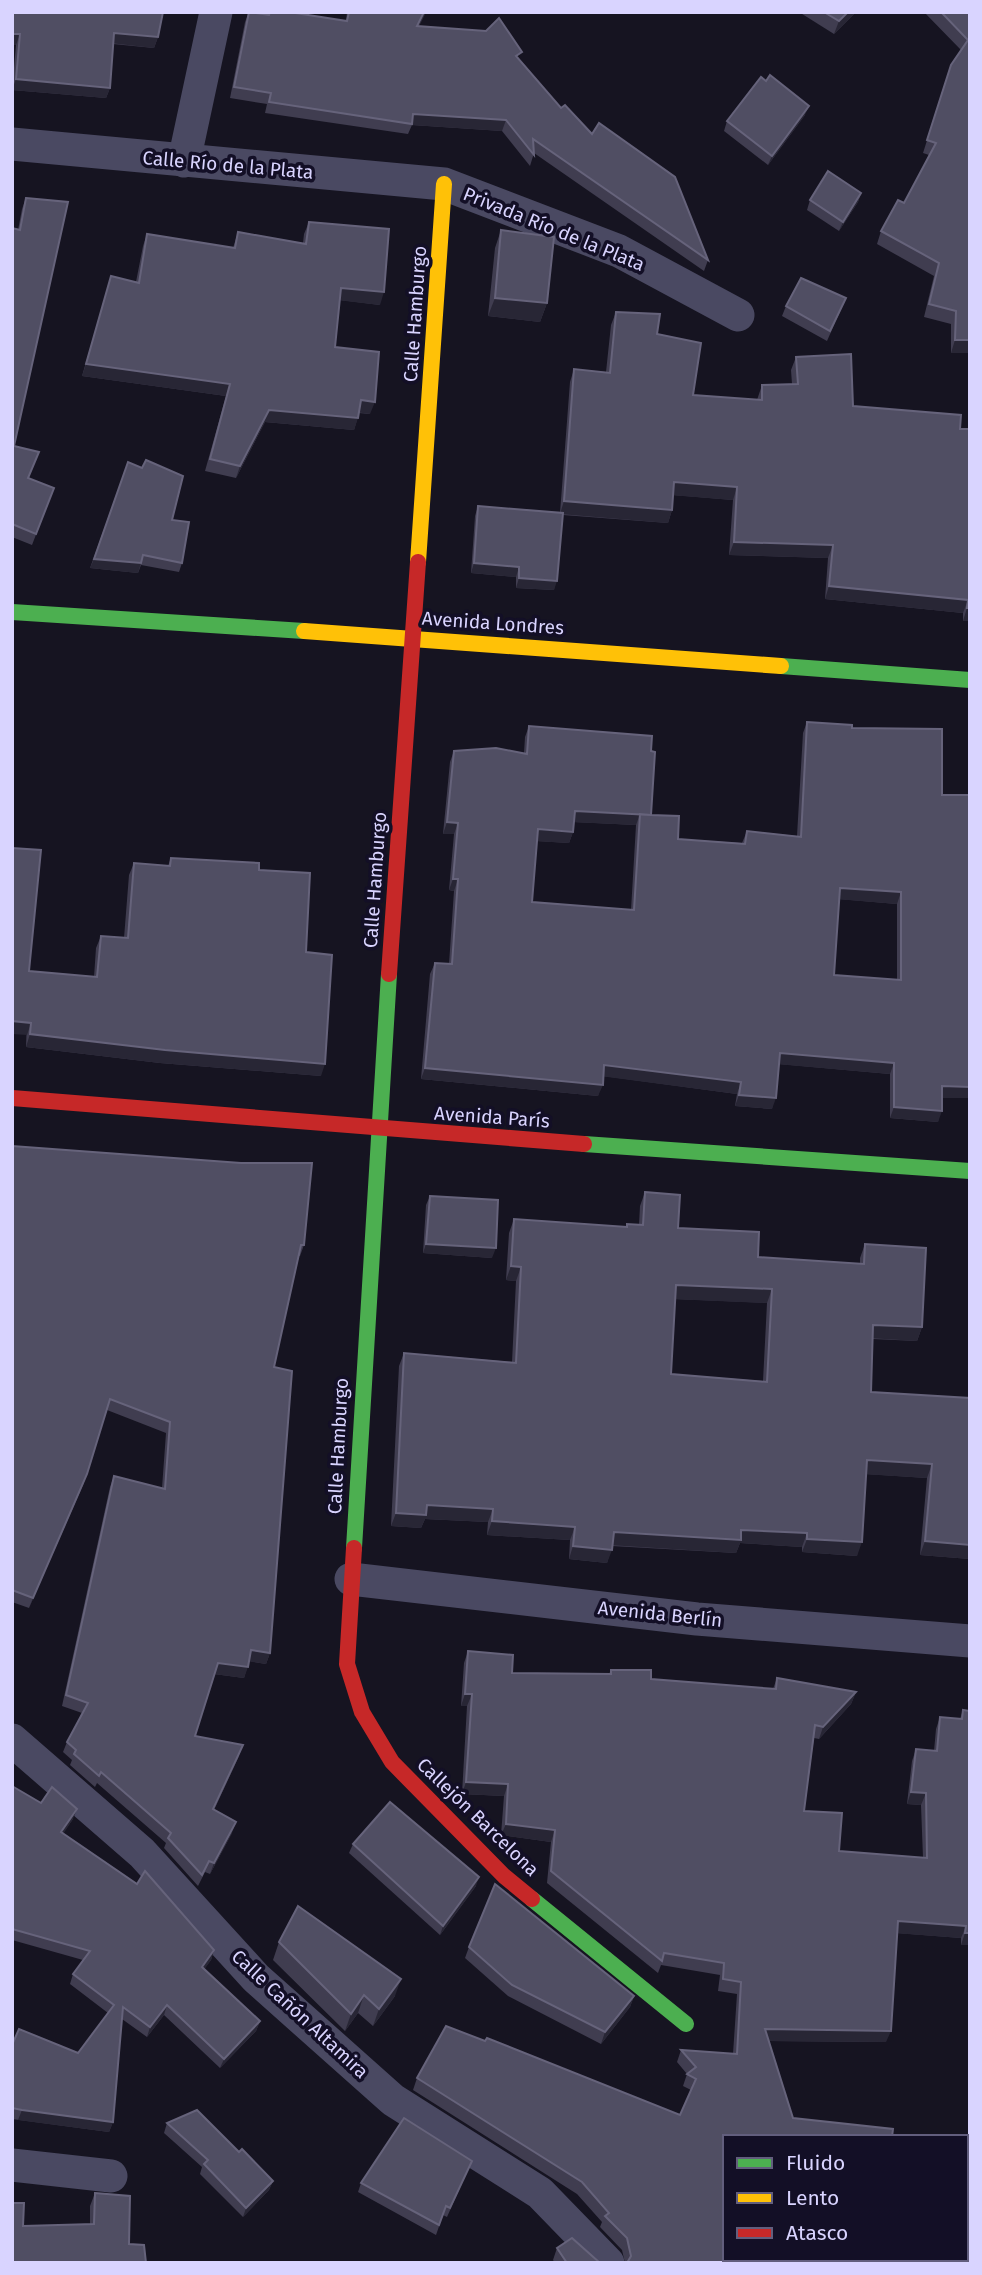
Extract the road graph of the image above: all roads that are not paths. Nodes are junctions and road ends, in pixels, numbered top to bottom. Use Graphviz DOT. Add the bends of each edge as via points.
graph roads {
  1 [pos="216,12"];
  2 [pos="12,144"];
  3 [pos="184,161"];
  4 [pos="444,184"];
  5 [pos="738,315"];
  6 [pos="12,612"];
  7 [pos="414,638"];
  8 [pos="970,680"];
  9 [pos="12,1098"];
  10 [pos="378,1130"];
  11 [pos="970,1171"];
  12 [pos="351,1579"];
  13 [pos="970,1642"];
  14 [pos="12,1740"];
  15 [pos="686,2024"];
  16 [pos="12,2165"];
  17 [pos="111,2176"];
  18 [pos="608,2263"];
  1 -- 3 [label="street"];
  2 -- 3 [label="street, Calle Río de la Plata"];
  3 -- 4 [label="street, Calle Río de la Plata"];
  4 -- 5 [label="street, Privada Río de la Plata" via="619,251"];
  4 -- 7 [label="street, Calle Hamburgo"];
  6 -- 7 [label="street, Avenida Londres"];
  7 -- 8 [label="street, Avenida Londres"];
  7 -- 10 [label="street, Calle Hamburgo"];
  9 -- 10 [label="street, Avenida París"];
  10 -- 11 [label="street, Avenida París"];
  10 -- 12 [label="street, Calle Hamburgo"];
  12 -- 13 [label="street, Avenida Berlín" via="697,1619"];
  12 -- 15 [label="street, Callejón Barcelona" via="347,1664 362,1712 392,1762 504,1875"];
  14 -- 18 [label="street, Calle Cañón Altamira" via="142,1853 256,1978 393,2100 540,2193"];
  16 -- 17 [label="street"];
}
